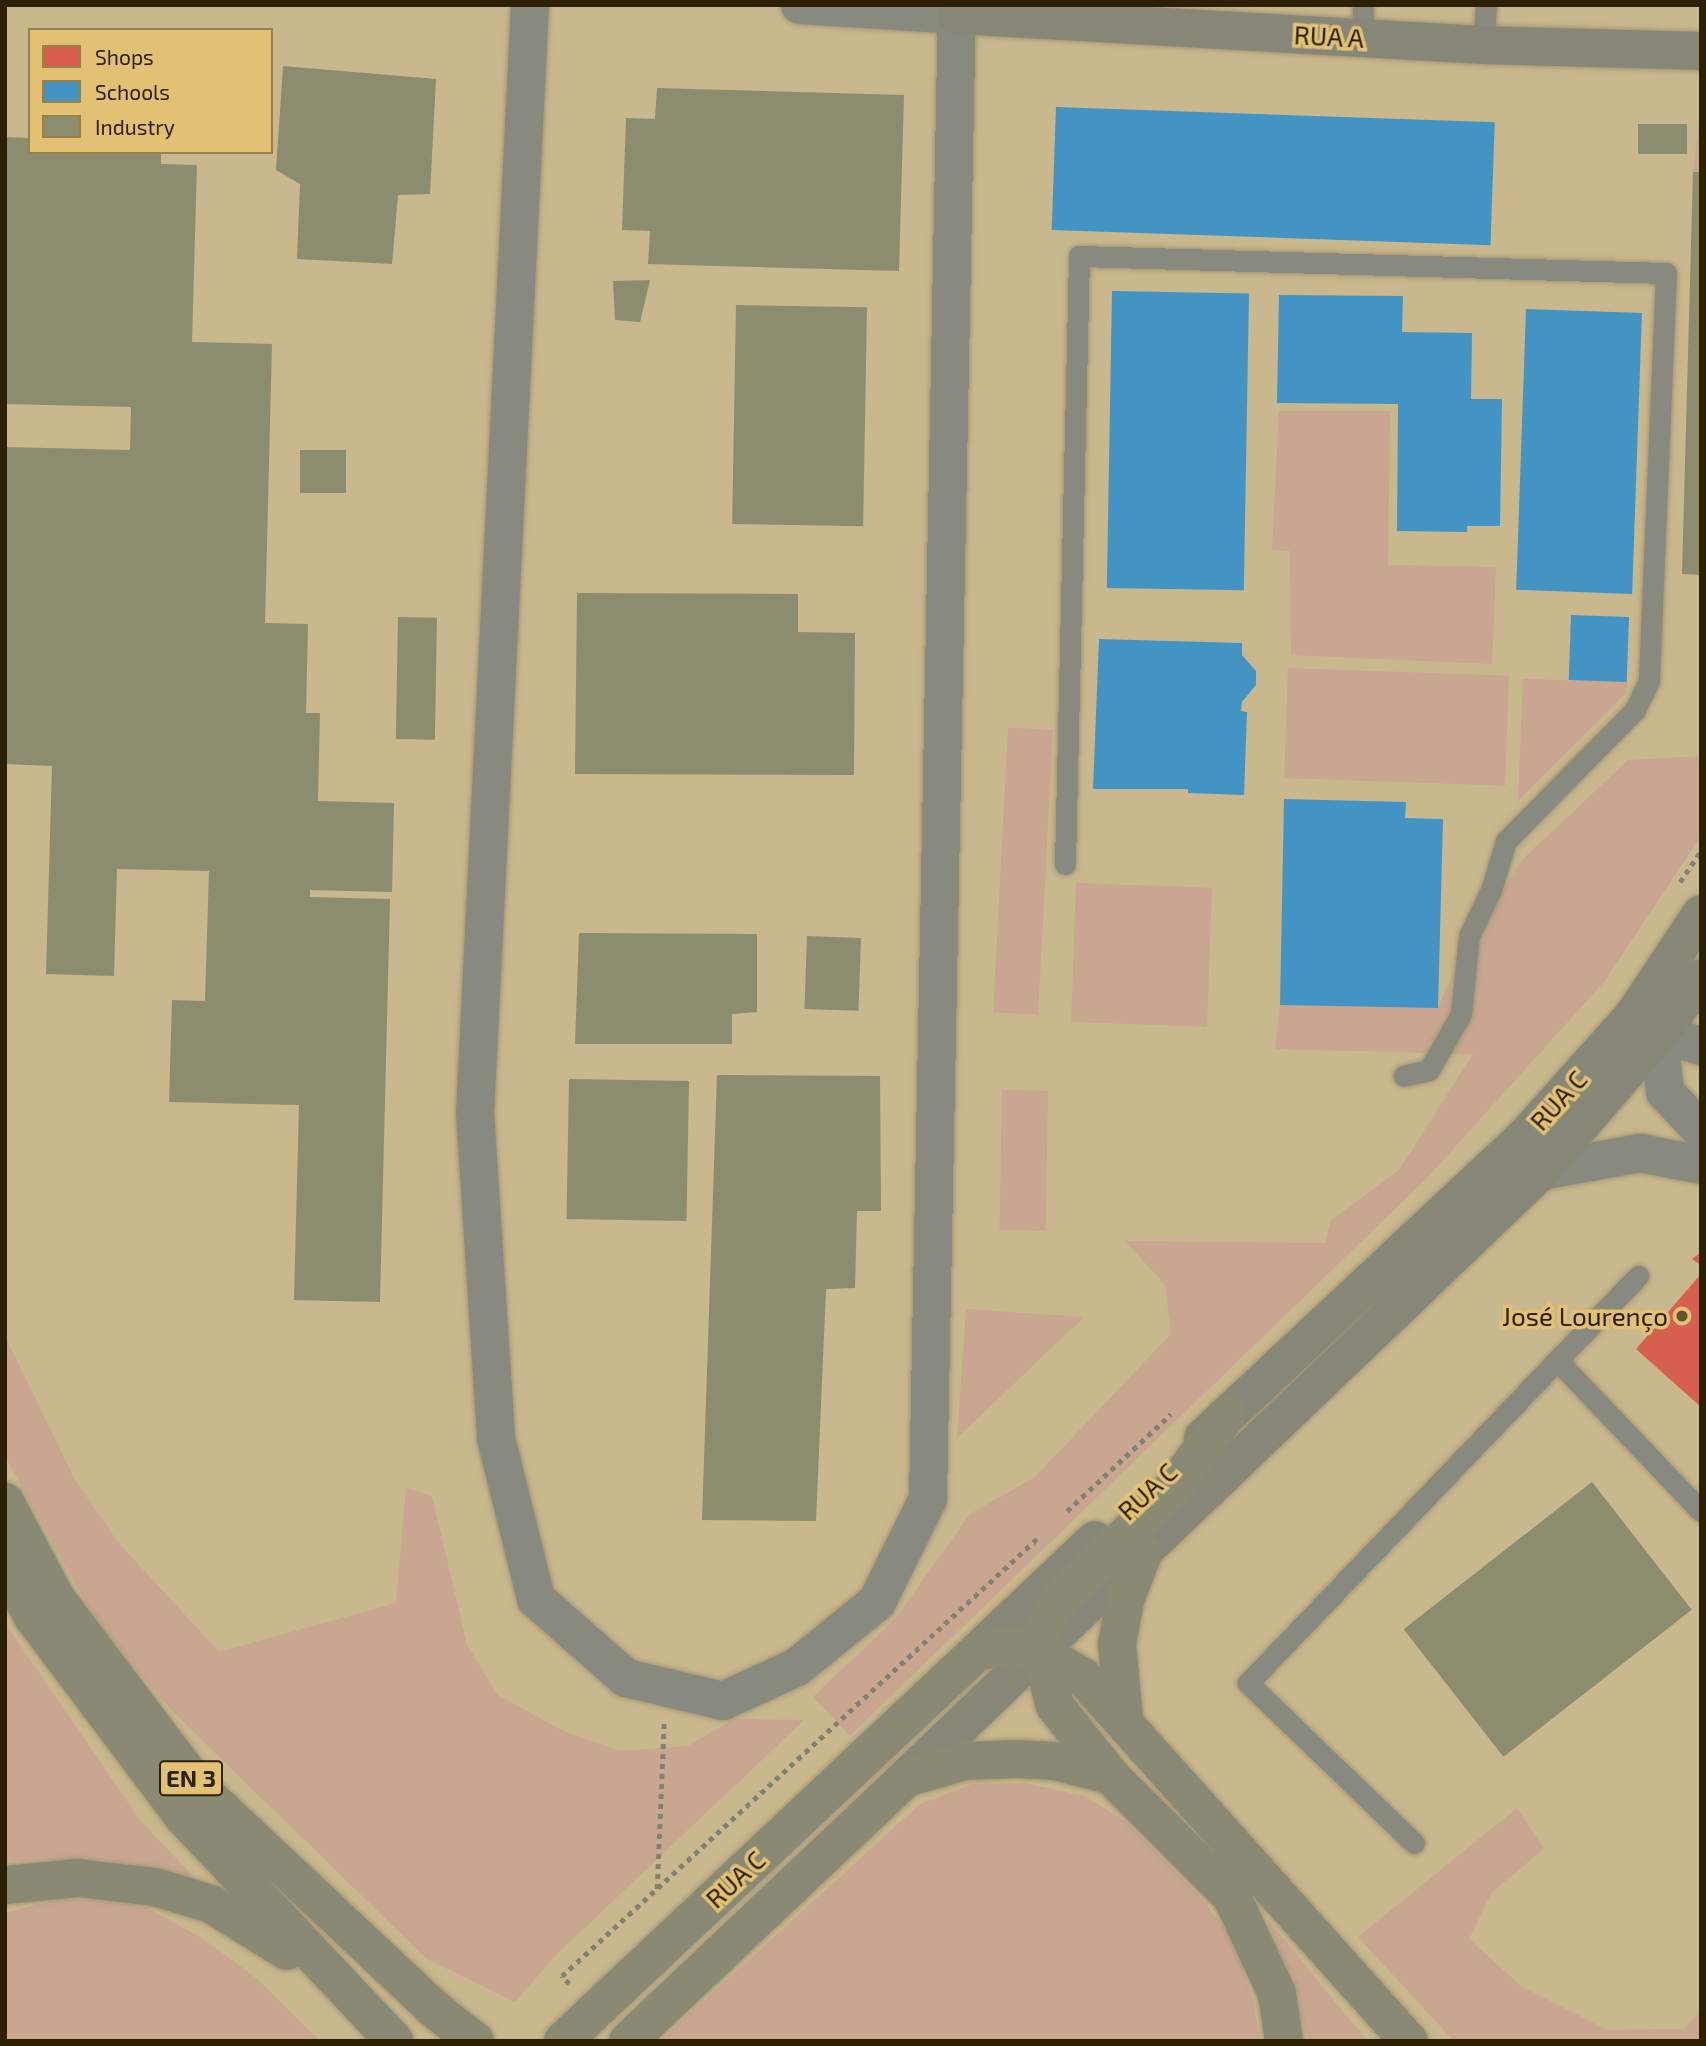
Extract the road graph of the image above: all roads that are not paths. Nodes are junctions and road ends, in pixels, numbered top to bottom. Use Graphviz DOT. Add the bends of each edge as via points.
graph roads {
  1 [pos="530,5"];
  2 [pos="800,5"];
  3 [pos="1486,5"];
  4 [pos="957,10"];
  5 [pos="1362,22"];
  6 [pos="1483,45"];
  7 [pos="1701,51"];
  8 [pos="1065,864"];
  9 [pos="1686,904"];
  10 [pos="1701,978"];
  11 [pos="1647,1025"];
  12 [pos="1701,1046"];
  13 [pos="1404,1076"];
  14 [pos="1701,1130"];
  15 [pos="1701,1165"];
  16 [pos="1541,1171"];
  17 [pos="1639,1276"];
  18 [pos="1558,1360"];
  19 [pos="1227,1415"];
  20 [pos="5,1502"];
  21 [pos="1701,1511"];
  22 [pos="1143,1553"];
  23 [pos="5,1565"];
  24 [pos="978,1651"];
  25 [pos="1040,1651"];
  26 [pos="1124,1719"];
  27 [pos="1110,1775"];
  28 [pos="906,1778"];
  29 [pos="1414,1843"];
  30 [pos="5,1885"];
  31 [pos="344,1989"];
  32 [pos="394,2041"];
  33 [pos="475,2041"];
  34 [pos="563,2041"];
  35 [pos="628,2041"];
  36 [pos="1284,2041"];
  37 [pos="1409,2041"];
  1 -- 4 [label="street" via="475,1112 496,1438 536,1599 626,1678 723,1701 797,1667 877,1602 928,1499"];
  2 -- 4 [label="street"];
  3 -- 6 [label="lane"];
  4 -- 5 [label="street, RUA A"];
  5 -- 6 [label="street, RUA A"];
  6 -- 7 [label="street, RUA A"];
  8 -- 13 [label="lane" via="1079,256 1666,273 1649,681 1635,710 1507,841 1469,936 1461,1014 1429,1070"];
  9 -- 11 [label="street, RUA C"];
  10 -- 11 [label="street, RUA C"];
  11 -- 12 [label="street"];
  11 -- 14 [label="street" via="1665,1092"];
  11 -- 16 [label="street, RUA C"];
  11 -- 19 [label="street, RUA C"];
  15 -- 16 [label="street" via="1640,1153"];
  16 -- 22 [label="street, RUA C"];
  17 -- 18 [label="lane"];
  18 -- 21 [label="lane"];
  18 -- 29 [label="lane" via="1248,1683"];
  19 -- 24 [label="street, RUA C"];
  19 -- 25 [label="main road" via="1172,1490 1058,1602 1044,1628"];
  20 -- 33 [label="main road, EN 3" via="55,1597 198,1787 434,2009"];
  22 -- 25 [label="street, RUA C"];
  22 -- 26 [label="main road" via="1125,1600 1117,1644"];
  23 -- 31 [label="main road, EN 3" via="33,1617 182,1815"];
  24 -- 25 [label="main road" via="1013,1646"];
  24 -- 34 [label="main road, RUA C"];
  25 -- 26 [label="main road" via="1083,1677"];
  25 -- 27 [label="main road" via="1055,1706"];
  25 -- 28 [label="street, RUA C"];
  26 -- 37 [label="main road"];
  27 -- 28 [label="main road" via="1055,1761 1017,1759 965,1761"];
  27 -- 36 [label="main road" via="1232,1897 1277,1994"];
  28 -- 35 [label="main road, RUA C"];
  30 -- 31 [label="main road" via="78,1878 155,1887 211,1904"];
  31 -- 32 [label="main road, EN 3"];
}
